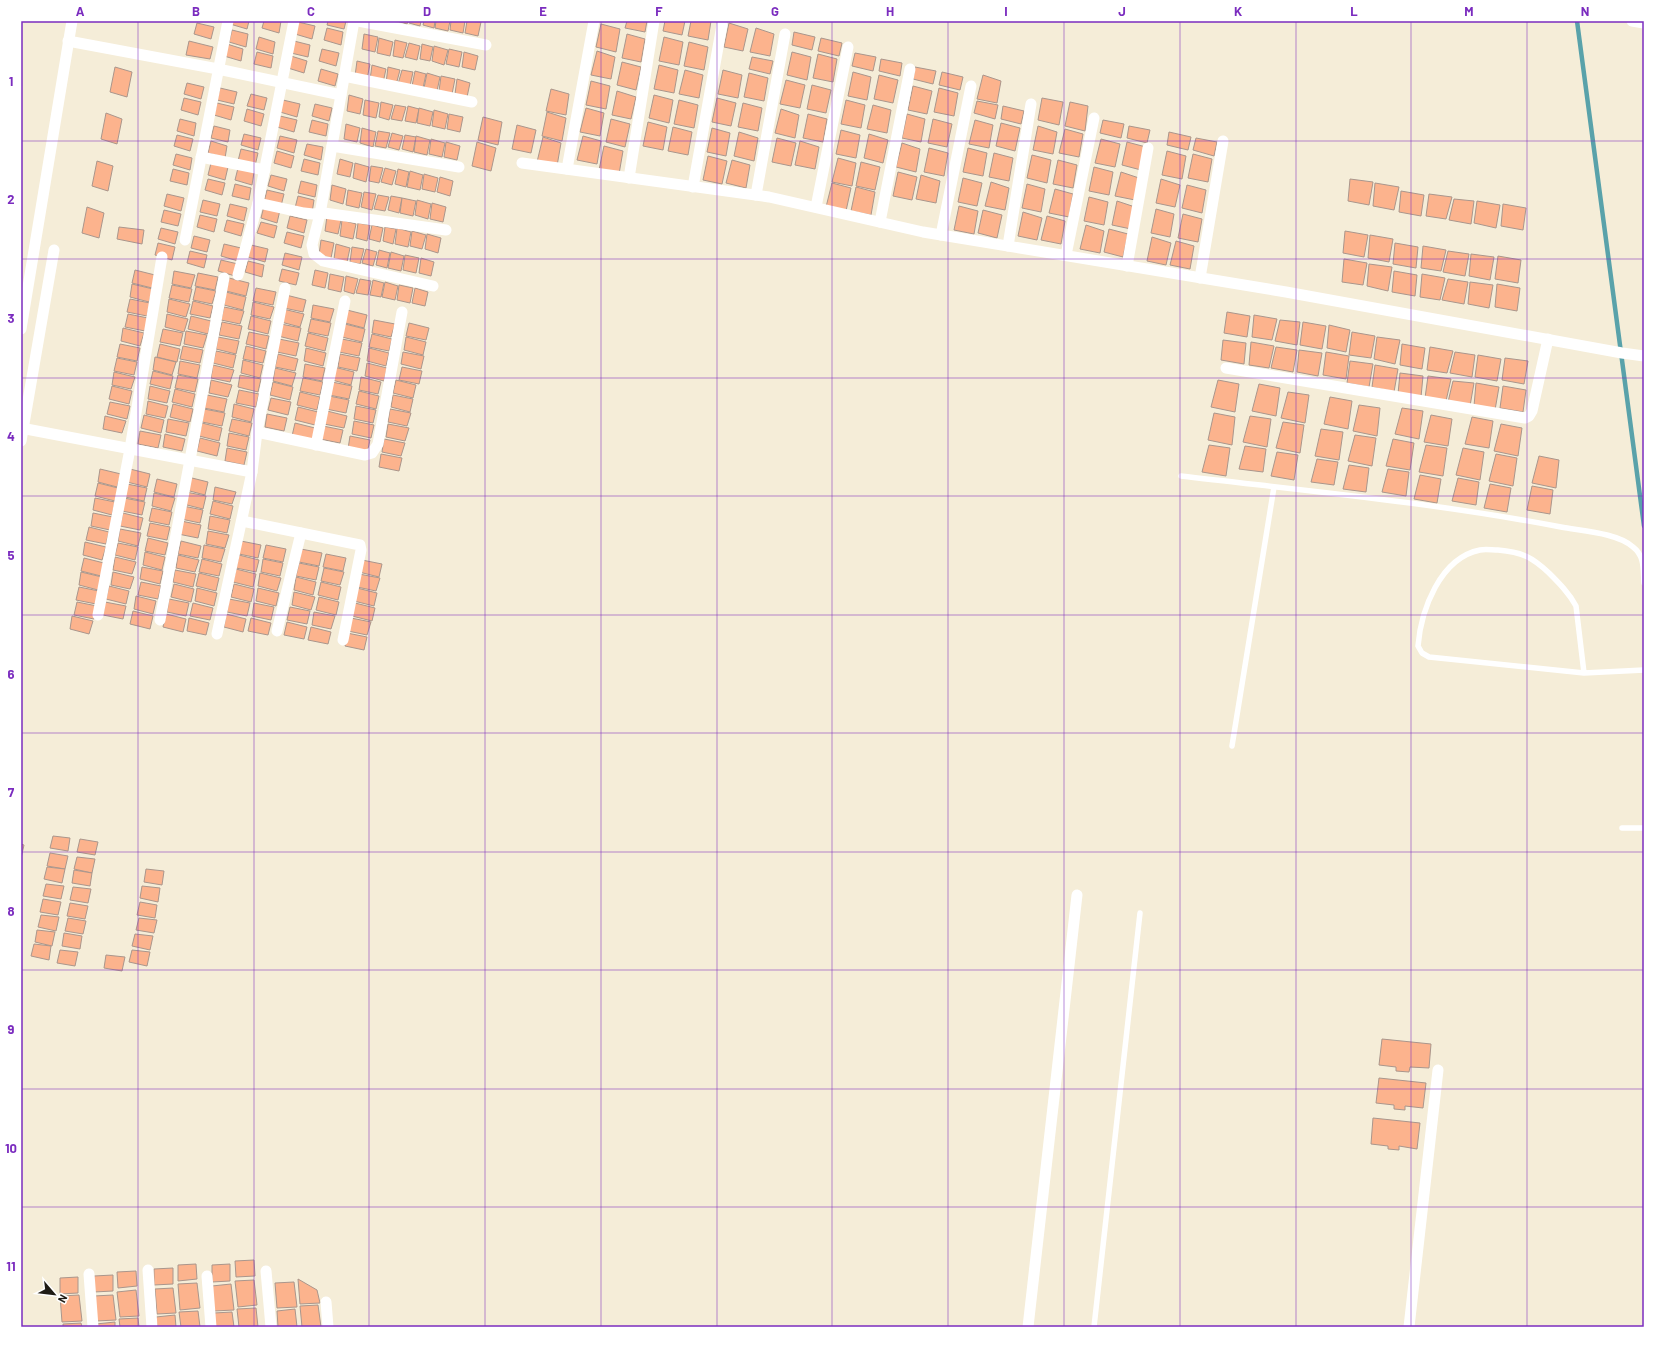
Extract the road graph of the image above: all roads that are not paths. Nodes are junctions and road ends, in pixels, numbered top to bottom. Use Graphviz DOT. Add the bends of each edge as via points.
graph roads {
  1 [pos="72,21"];
  2 [pos="228,21"];
  3 [pos="294,21"];
  4 [pos="354,21"];
  5 [pos="358,21"];
  6 [pos="594,21"];
  7 [pos="654,21"];
  8 [pos="1632,21"];
  9 [pos="1644,23"];
  10 [pos="722,25"];
  11 [pos="785,34"];
  12 [pos="68,41"];
  13 [pos="486,45"];
  14 [pos="848,47"];
  15 [pos="218,69"];
  16 [pos="910,69"];
  17 [pos="344,76"];
  18 [pos="282,83"];
  19 [pos="971,86"];
  20 [pos="341,94"];
  21 [pos="472,102"];
  22 [pos="1031,104"];
  23 [pos="1094,118"];
  24 [pos="1223,141"];
  25 [pos="332,146"];
  26 [pos="1148,148"];
  27 [pos="201,157"];
  28 [pos="522,163"];
  29 [pos="459,167"];
  30 [pos="567,169"];
  31 [pos="265,170"];
  32 [pos="630,178"];
  33 [pos="693,187"];
  34 [pos="756,195"];
  35 [pos="258,203"];
  36 [pos="816,207"];
  37 [pos="320,214"];
  38 [pos="880,222"];
  39 [pos="446,230"];
  40 [pos="942,235"];
  41 [pos="185,240"];
  42 [pos="1008,246"];
  43 [pos="54,250"];
  44 [pos="1066,255"];
  45 [pos="162,257"];
  46 [pos="1127,266"];
  47 [pos="238,275"];
  48 [pos="224,278"];
  49 [pos="1200,278"];
  50 [pos="433,286"];
  51 [pos="285,288"];
  52 [pos="345,301"];
  53 [pos="402,312"];
  54 [pos="21,329"];
  55 [pos="1548,339"];
  56 [pos="1644,356"];
  57 [pos="1226,368"];
  58 [pos="22,428"];
  59 [pos="258,432"];
  60 [pos="21,441"];
  61 [pos="316,445"];
  62 [pos="130,449"];
  63 [pos="190,461"];
  64 [pos="252,472"];
  65 [pos="1181,476"];
  66 [pos="1274,487"];
  67 [pos="242,521"];
  68 [pos="301,533"];
  69 [pos="1644,583"];
  70 [pos="98,615"];
  71 [pos="160,620"];
  72 [pos="277,631"];
  73 [pos="217,634"];
  74 [pos="343,640"];
  75 [pos="1644,670"];
  76 [pos="1584,673"];
  77 [pos="1232,746"];
  78 [pos="1622,828"];
  79 [pos="1644,828"];
  80 [pos="1077,895"];
  81 [pos="1140,912"];
  82 [pos="1438,1070"];
  83 [pos="148,1270"];
  84 [pos="266,1271"];
  85 [pos="90,1274"];
  86 [pos="207,1276"];
  87 [pos="326,1302"];
  88 [pos="93,1327"];
  89 [pos="152,1327"];
  90 [pos="211,1327"];
  91 [pos="271,1327"];
  92 [pos="328,1327"];
  93 [pos="1028,1327"];
  94 [pos="1094,1327"];
  95 [pos="1409,1327"];
  1 -- 12 [label="street"];
  2 -- 15 [label="street"];
  3 -- 18 [label="street"];
  4 -- 17 [label="street"];
  5 -- 13 [label="street"];
  6 -- 30 [label="street"];
  7 -- 32 [label="street"];
  8 -- 9 [label="street"];
  10 -- 33 [label="street"];
  11 -- 34 [label="street"];
  12 -- 15 [label="street"];
  12 -- 54 [label="street"];
  14 -- 36 [label="street"];
  15 -- 18 [label="street"];
  15 -- 27 [label="street"];
  16 -- 38 [label="street"];
  17 -- 20 [label="street"];
  17 -- 21 [label="street"];
  18 -- 20 [label="street"];
  18 -- 31 [label="street"];
  19 -- 40 [label="street"];
  20 -- 25 [label="street"];
  22 -- 42 [label="street"];
  23 -- 44 [label="street"];
  24 -- 49 [label="street"];
  25 -- 29 [label="street"];
  25 -- 37 [label="street"];
  26 -- 46 [label="street"];
  27 -- 31 [label="street"];
  27 -- 41 [label="street"];
  28 -- 30 [label="street"];
  30 -- 32 [label="street"];
  31 -- 35 [label="street"];
  32 -- 33 [label="street"];
  33 -- 34 [label="street"];
  34 -- 36 [label="street"];
  35 -- 37 [label="street"];
  35 -- 47 [label="street"];
  36 -- 38 [label="street"];
  37 -- 39 [label="street"];
  37 -- 50 [label="street" via="312,244 314,254 323,262"];
  38 -- 40 [label="street"];
  40 -- 42 [label="street"];
  42 -- 44 [label="street"];
  43 -- 58 [label="street"];
  44 -- 46 [label="street"];
  45 -- 62 [label="street"];
  46 -- 49 [label="street"];
  48 -- 63 [label="street"];
  49 -- 55 [label="street"];
  51 -- 59 [label="street"];
  52 -- 61 [label="street"];
  53 -- 61 [label="street" via="378,444 372,453 365,455"];
  55 -- 56 [label="street"];
  55 -- 57 [label="street" via="1532,411 1525,418"];
  58 -- 60 [label="street"];
  58 -- 62 [label="street"];
  59 -- 61 [label="street"];
  59 -- 64 [label="street"];
  62 -- 63 [label="street"];
  62 -- 70 [label="street"];
  63 -- 64 [label="street"];
  63 -- 71 [label="street"];
  64 -- 67 [label="street"];
  65 -- 66 [label="lane"];
  66 -- 69 [label="lane" via="1519,519 1611,537 1629,544 1640,555"];
  66 -- 77 [label="lane"];
  67 -- 68 [label="street"];
  67 -- 73 [label="street"];
  68 -- 72 [label="street"];
  68 -- 74 [label="street" via="360,546"];
  75 -- 76 [label="lane"];
  76 -- 76 [label="lane" via="1429,657 1422,653 1418,646 1433,588 1463,556 1481,550 1511,551 1536,560 1566,591 1576,606"];
  78 -- 79 [label="lane"];
  80 -- 93 [label="street"];
  81 -- 94 [label="lane"];
  82 -- 95 [label="street"];
  83 -- 89 [label="street"];
  84 -- 91 [label="street"];
  85 -- 88 [label="street"];
  86 -- 90 [label="street"];
  87 -- 92 [label="street"];
}
